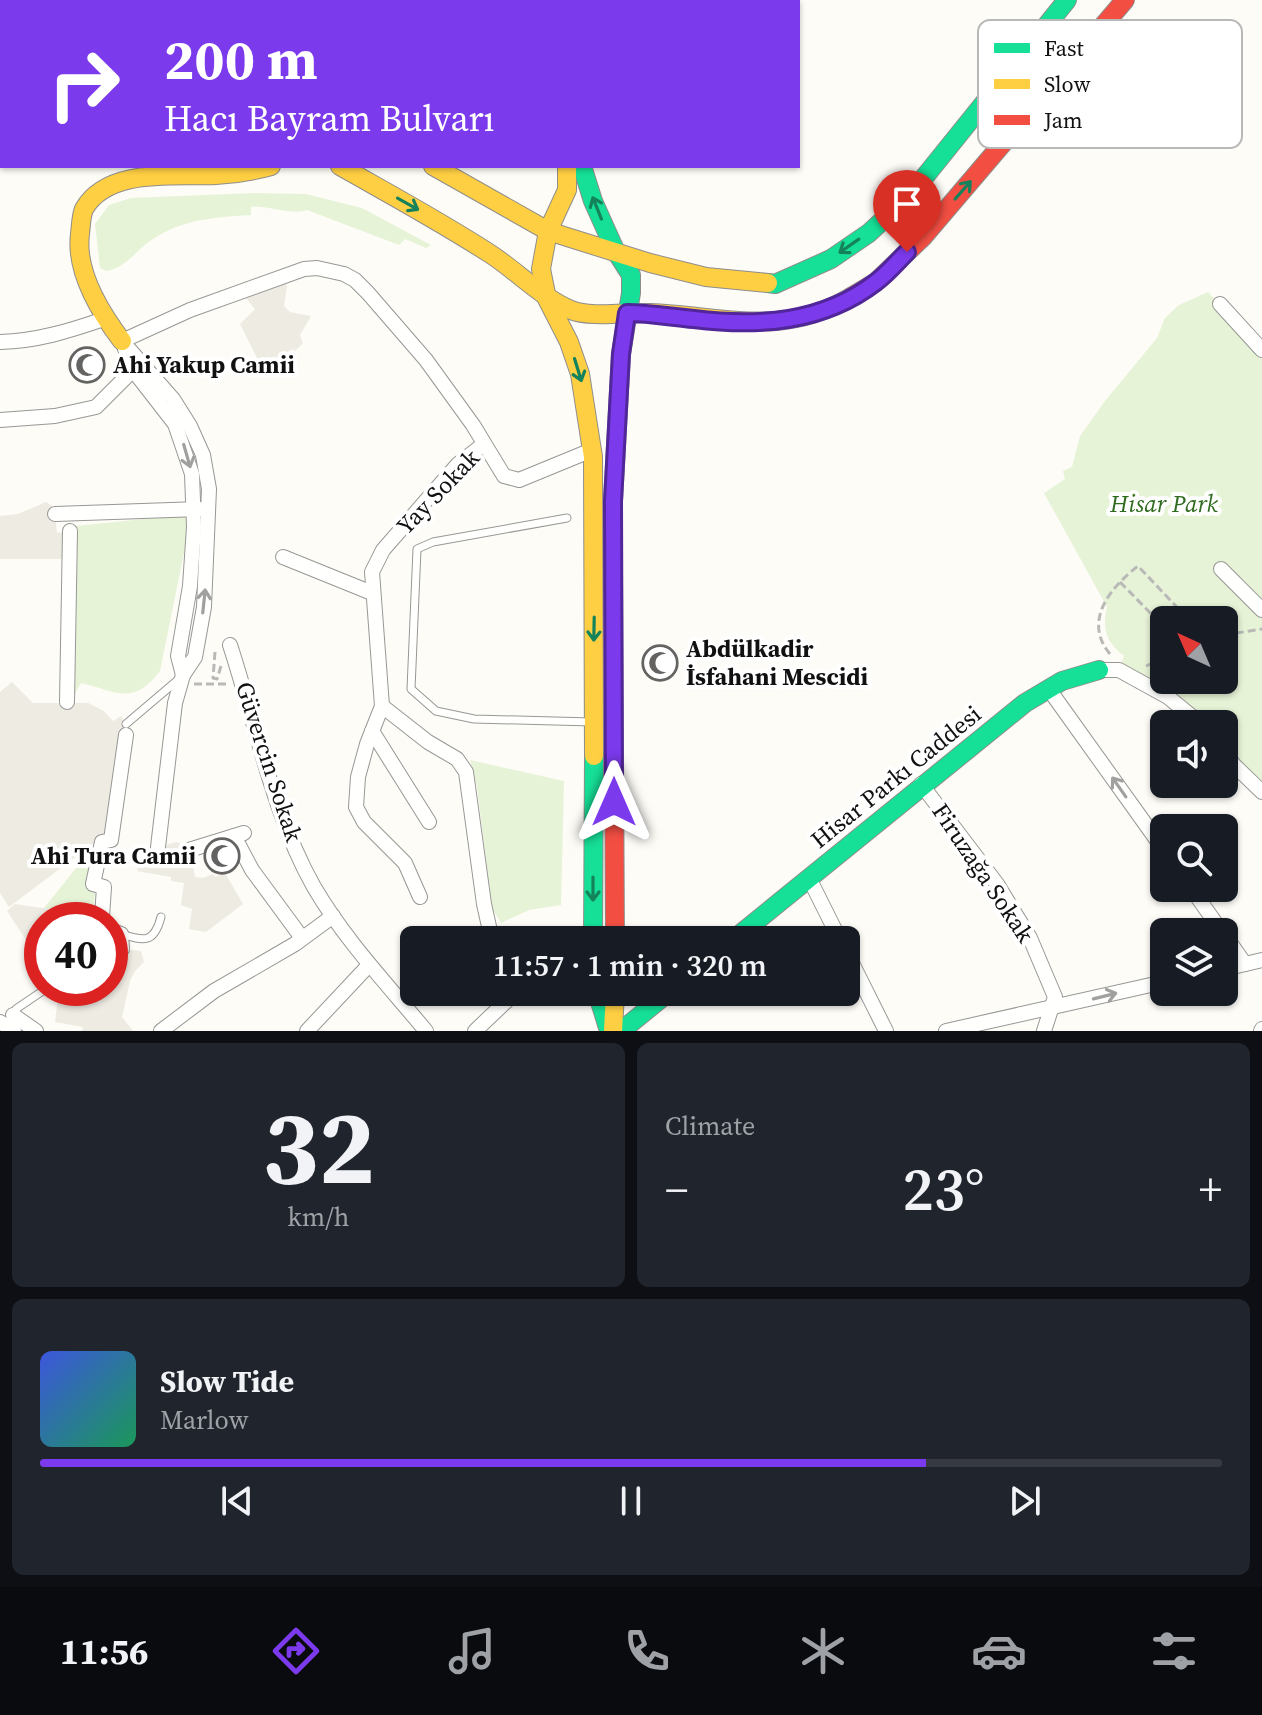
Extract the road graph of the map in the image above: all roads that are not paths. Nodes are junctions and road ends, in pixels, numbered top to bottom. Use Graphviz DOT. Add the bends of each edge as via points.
graph roads {
  1 [pos="1067,0"];
  2 [pos="1125,0"];
  3 [pos="1051,20"];
  4 [pos="1108,20"];
  5 [pos="978,111"];
  6 [pos="999,148"];
  7 [pos="265,168"];
  8 [pos="344,168"];
  9 [pos="437,168"];
  10 [pos="567,168"];
  11 [pos="583,168"];
  12 [pos="548,231"];
  13 [pos="615,250"];
  14 [pos="547,299"];
  15 [pos="1220,304"];
  16 [pos="627,313"];
  17 [pos="104,319"];
  18 [pos="122,341"];
  19 [pos="0,342"];
  20 [pos="1262,350"];
  21 [pos="133,370"];
  22 [pos="0,420"];
  23 [pos="484,444"];
  24 [pos="592,450"];
  25 [pos="201,509"];
  26 [pos="55,514"];
  27 [pos="567,518"];
  28 [pos="70,531"];
  29 [pos="283,557"];
  30 [pos="1221,569"];
  31 [pos="372,593"];
  32 [pos="1262,610"];
  33 [pos="230,645"];
  34 [pos="1099,670"];
  35 [pos="183,675"];
  36 [pos="1048,688"];
  37 [pos="67,702"];
  38 [pos="382,706"];
  39 [pos="1184,710"];
  40 [pos="594,722"];
  41 [pos="614,723"];
  42 [pos="126,729"];
  43 [pos="372,731"];
  44 [pos="1238,769"];
  45 [pos="921,784"];
  46 [pos="1262,792"];
  47 [pos="429,822"];
  48 [pos="1150,830"];
  49 [pos="158,847"];
  50 [pos="189,850"];
  51 [pos="809,878"];
  52 [pos="420,897"];
  53 [pos="103,902"];
  54 [pos="333,916"];
  55 [pos="161,917"];
  56 [pos="489,926"];
  57 [pos="593,926"];
  58 [pos="615,926"];
  59 [pos="750,926"];
  60 [pos="833,926"];
  61 [pos="302,938"];
  62 [pos="128,939"];
  63 [pos="1238,954"];
  64 [pos="1262,960"];
  65 [pos="1245,964"];
  66 [pos="369,965"];
  67 [pos="1238,966"];
  68 [pos="860,979"];
  69 [pos="1150,985"];
  70 [pos="24,1004"];
  71 [pos="501,1006"];
  72 [pos="602,1006"];
  73 [pos="614,1006"];
  74 [pos="652,1006"];
  75 [pos="1052,1009"];
  76 [pos="3,1021"];
  77 [pos="14,1031"];
  78 [pos="36,1031"];
  79 [pos="161,1031"];
  80 [pos="307,1031"];
  81 [pos="426,1031"];
  82 [pos="475,1031"];
  83 [pos="611,1031"];
  84 [pos="621,1031"];
  85 [pos="886,1031"];
  86 [pos="946,1031"];
  87 [pos="1044,1031"];
  1 -- 3 [label="street, one-way"];
  4 -- 2 [label="street, one-way"];
  5 -- 13 [label="street, one-way" via="910,195 869,233 831,259 775,284 706,277"];
  16 -- 6 [label="street, one-way" via="766,323 803,318 839,304 876,282 923,237"];
  7 -- 17 [label="street" via="112,183 87,201 81,213 80,248"];
  8 -- 14 [label="street, one-way" via="446,225 516,271"];
  9 -- 12 [label="street"];
  10 -- 12 [label="street" via="567,190"];
  13 -- 11 [label="street, one-way"];
  12 -- 13 [label="street"];
  12 -- 14 [label="street" via="541,269"];
  13 -- 16 [label="street" via="631,275"];
  14 -- 16 [label="street" via="576,312"];
  14 -- 24 [label="street, one-way" via="580,374"];
  15 -- 20 [label="street"];
  16 -- 41 [label="street" via="613,501"];
  17 -- 18 [label="street"];
  17 -- 19 [label="street" via="56,335"];
  18 -- 21 [label="street"];
  18 -- 23 [label="street, Yay Sokak" via="266,280 304,269 337,272 355,280 405,335"];
  18 -- 25 [label="street" via="173,399 199,442 209,489"];
  21 -- 22 [label="street" via="96,407"];
  21 -- 25 [label="street, one-way" via="175,424"];
  23 -- 24 [label="street" via="512,480"];
  23 -- 31 [label="street, Yay Sokak" via="458,464 383,550 372,572"];
  24 -- 40 [label="street, one-way"];
  25 -- 26 [label="street"];
  25 -- 35 [label="street" via="204,607 195,657"];
  27 -- 40 [label="lane" via="417,549 411,689 436,711 474,719"];
  28 -- 37 [label="street"];
  29 -- 31 [label="street"];
  30 -- 32 [label="street"];
  31 -- 38 [label="street"];
  33 -- 54 [label="street, Güvercin Sokak" via="285,826"];
  34 -- 36 [label="street, Hisar Parkı Caddesi"];
  34 -- 39 [label="street" via="1119,670"];
  35 -- 42 [label="lane"];
  35 -- 49 [label="street"];
  36 -- 45 [label="street, Hisar Parkı Caddesi"];
  48 -- 36 [label="street, one-way"];
  38 -- 43 [label="street"];
  38 -- 56 [label="street" via="466,772"];
  40 -- 41 [label="lane"];
  40 -- 57 [label="street, one-way"];
  41 -- 58 [label="street"];
  42 -- 53 [label="street" via="111,840 102,842 93,884 104,887"];
  43 -- 47 [label="street"];
  43 -- 52 [label="street" via="358,777 356,807 405,863"];
  44 -- 46 [label="street"];
  45 -- 51 [label="street, Hisar Parkı Caddesi"];
  45 -- 75 [label="street, Firuzağa Sokak" via="997,884 1030,938 1054,990"];
  50 -- 61 [label="street" via="239,834 252,870"];
  51 -- 59 [label="street, Hisar Parkı Caddesi"];
  51 -- 60 [label="street"];
  54 -- 61 [label="street"];
  54 -- 66 [label="street, Güvercin Sokak"];
  55 -- 62 [label="lane" via="149,938"];
  61 -- 79 [label="street" via="214,991"];
  63 -- 65 [label="street"];
  64 -- 65 [label="street"];
  65 -- 67 [label="street"];
  66 -- 80 [label="street"];
  66 -- 81 [label="street, Güvercin Sokak"];
  68 -- 85 [label="street"];
  75 -- 69 [label="street, one-way"];
  70 -- 76 [label="lane"];
  71 -- 82 [label="street"];
  72 -- 83 [label="street"];
  73 -- 83 [label="street"];
  74 -- 84 [label="street"];
  75 -- 86 [label="street"];
  75 -- 87 [label="street"];
  76 -- 77 [label="street"];
  76 -- 78 [label="street"];
}
